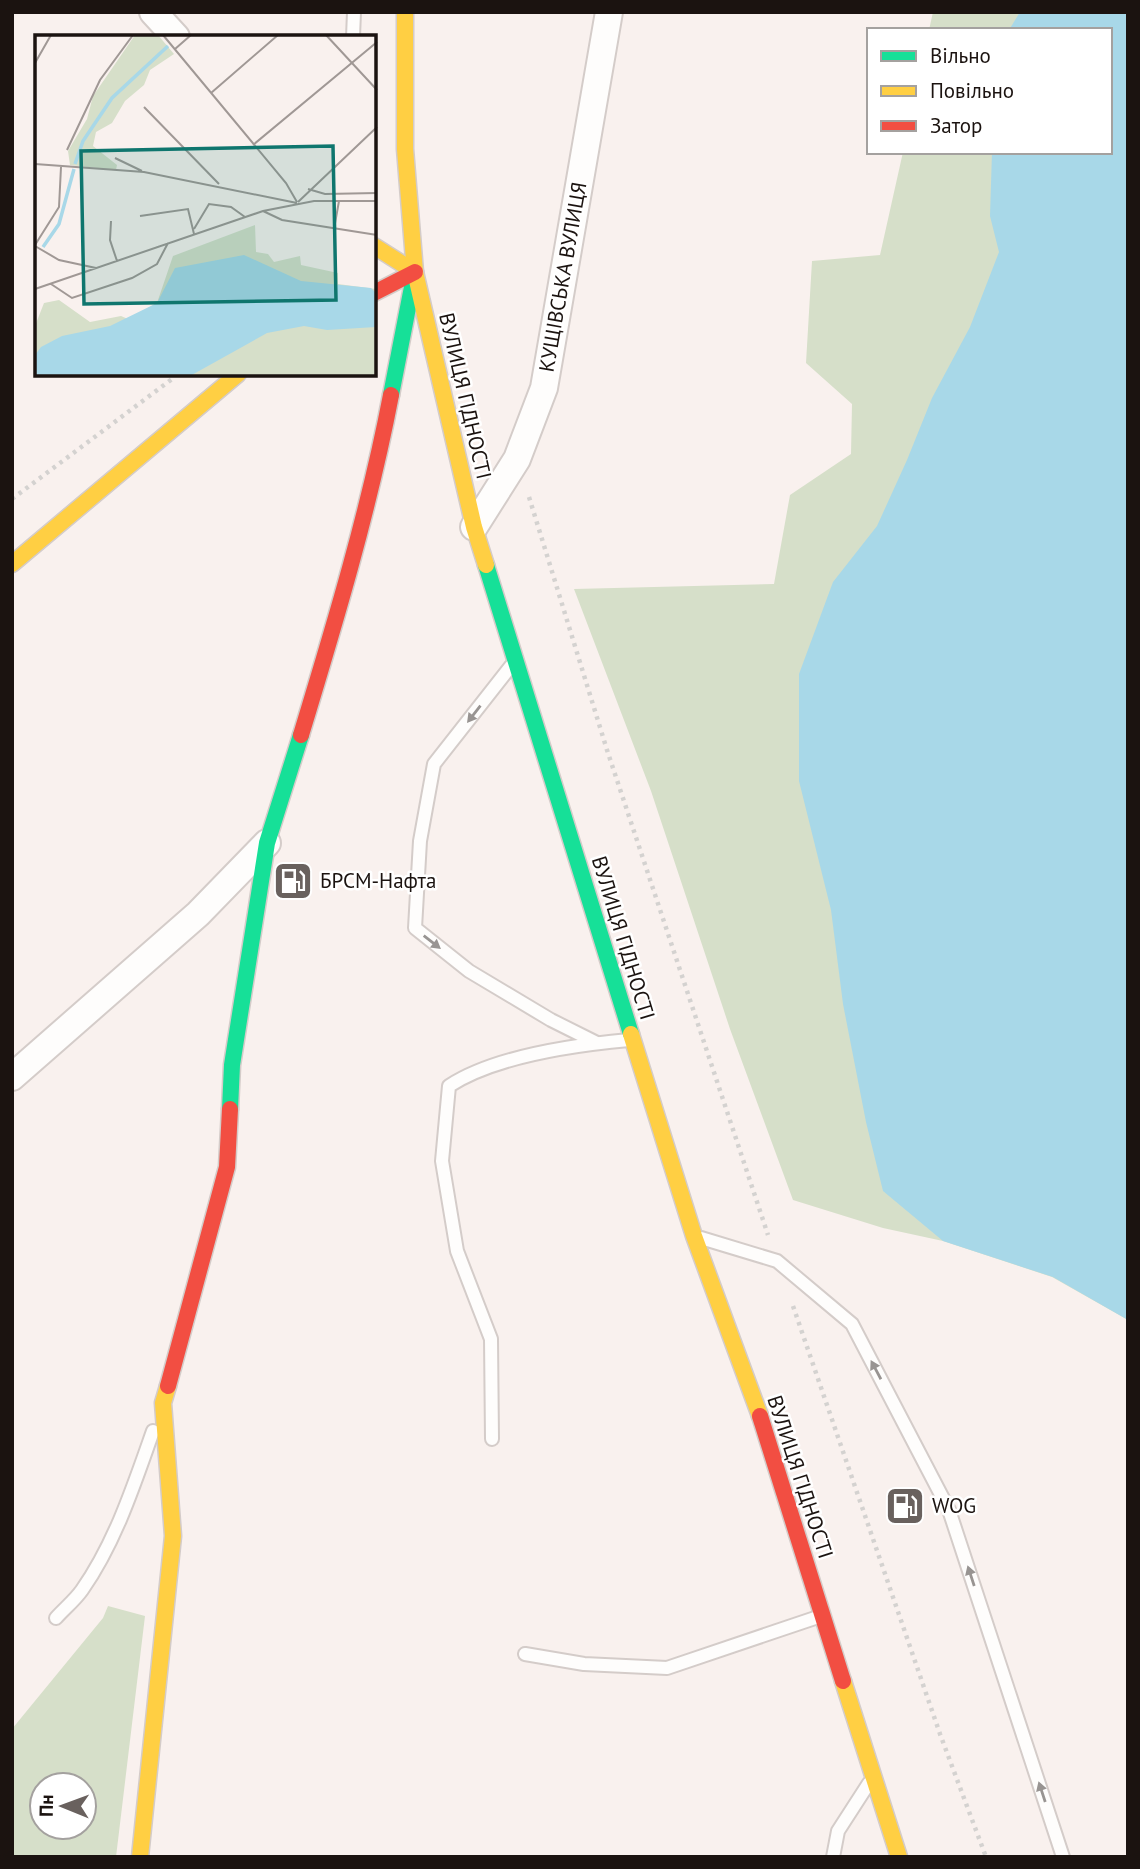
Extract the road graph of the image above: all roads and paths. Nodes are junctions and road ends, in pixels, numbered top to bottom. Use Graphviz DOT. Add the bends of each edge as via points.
graph roads {
  1 [pos="153,12"];
  2 [pos="354,12"];
  3 [pos="405,12"];
  4 [pos="609,12"];
  5 [pos="174,35"];
  6 [pos="353,35"];
  7 [pos="376,247"];
  8 [pos="415,272"];
  9 [pos="376,292"];
  10 [pos="175,376"];
  11 [pos="236,376"];
  12 [pos="517,459"];
  13 [pos="12,499"];
  14 [pos="474,527"];
  15 [pos="12,564"];
  16 [pos="516,660"];
  17 [pos="267,843"];
  18 [pos="632,1040"];
  19 [pos="597,1043"];
  20 [pos="12,1077"];
  21 [pos="694,1236"];
  22 [pos="777,1261"];
  23 [pos="163,1404"];
  24 [pos="492,1440"];
  25 [pos="822,1616"];
  26 [pos="56,1618"];
  27 [pos="524,1654"];
  28 [pos="872,1778"];
  29 [pos="140,1857"];
  30 [pos="833,1857"];
  31 [pos="898,1857"];
  32 [pos="986,1857"];
  33 [pos="1063,1857"];
  1 -- 5 [label="street"];
  2 -- 6 [label="lane"];
  3 -- 8 [label="street, ВУЛИЦЯ ГІДНОСТІ" via="405,149"];
  4 -- 12 [label="street, КУЩІВСЬКА ВУЛИЦЯ" via="544,388"];
  7 -- 8 [label="street"];
  8 -- 9 [label="street"];
  8 -- 14 [label="street, ВУЛИЦЯ ГІДНОСТІ"];
  8 -- 17 [label="street" via="379,460"];
  10 -- 13 [label="path"];
  11 -- 15 [label="street"];
  12 -- 14 [label="street, КУЩІВСЬКА ВУЛИЦЯ"];
  12 -- 22 [label="path" via="607,750"];
  14 -- 16 [label="street, ВУЛИЦЯ ГІДНОСТІ"];
  16 -- 18 [label="street, ВУЛИЦЯ ГІДНОСТІ"];
  16 -- 19 [label="lane, one-way" via="434,764 420,841 415,929 469,971"];
  17 -- 20 [label="street" via="198,914"];
  17 -- 23 [label="street" via="232,1065 227,1167"];
  18 -- 19 [label="lane"];
  18 -- 21 [label="street, ВУЛИЦЯ ГІДНОСТІ"];
  19 -- 24 [label="lane" via="470,1072 449,1086 442,1161 457,1251 491,1339"];
  21 -- 22 [label="lane"];
  21 -- 25 [label="street, ВУЛИЦЯ ГІДНОСТІ" via="760,1417"];
  22 -- 32 [label="path"];
  33 -- 22 [label="lane, one-way" via="949,1510 852,1324"];
  23 -- 26 [label="lane" via="130,1497 103,1553 81,1591"];
  23 -- 29 [label="street" via="173,1536"];
  25 -- 27 [label="lane" via="667,1668 583,1664"];
  25 -- 28 [label="street, ВУЛИЦЯ ГІДНОСТІ"];
  28 -- 30 [label="lane" via="838,1831"];
  28 -- 31 [label="street, ВУЛИЦЯ ГІДНОСТІ"];
}
